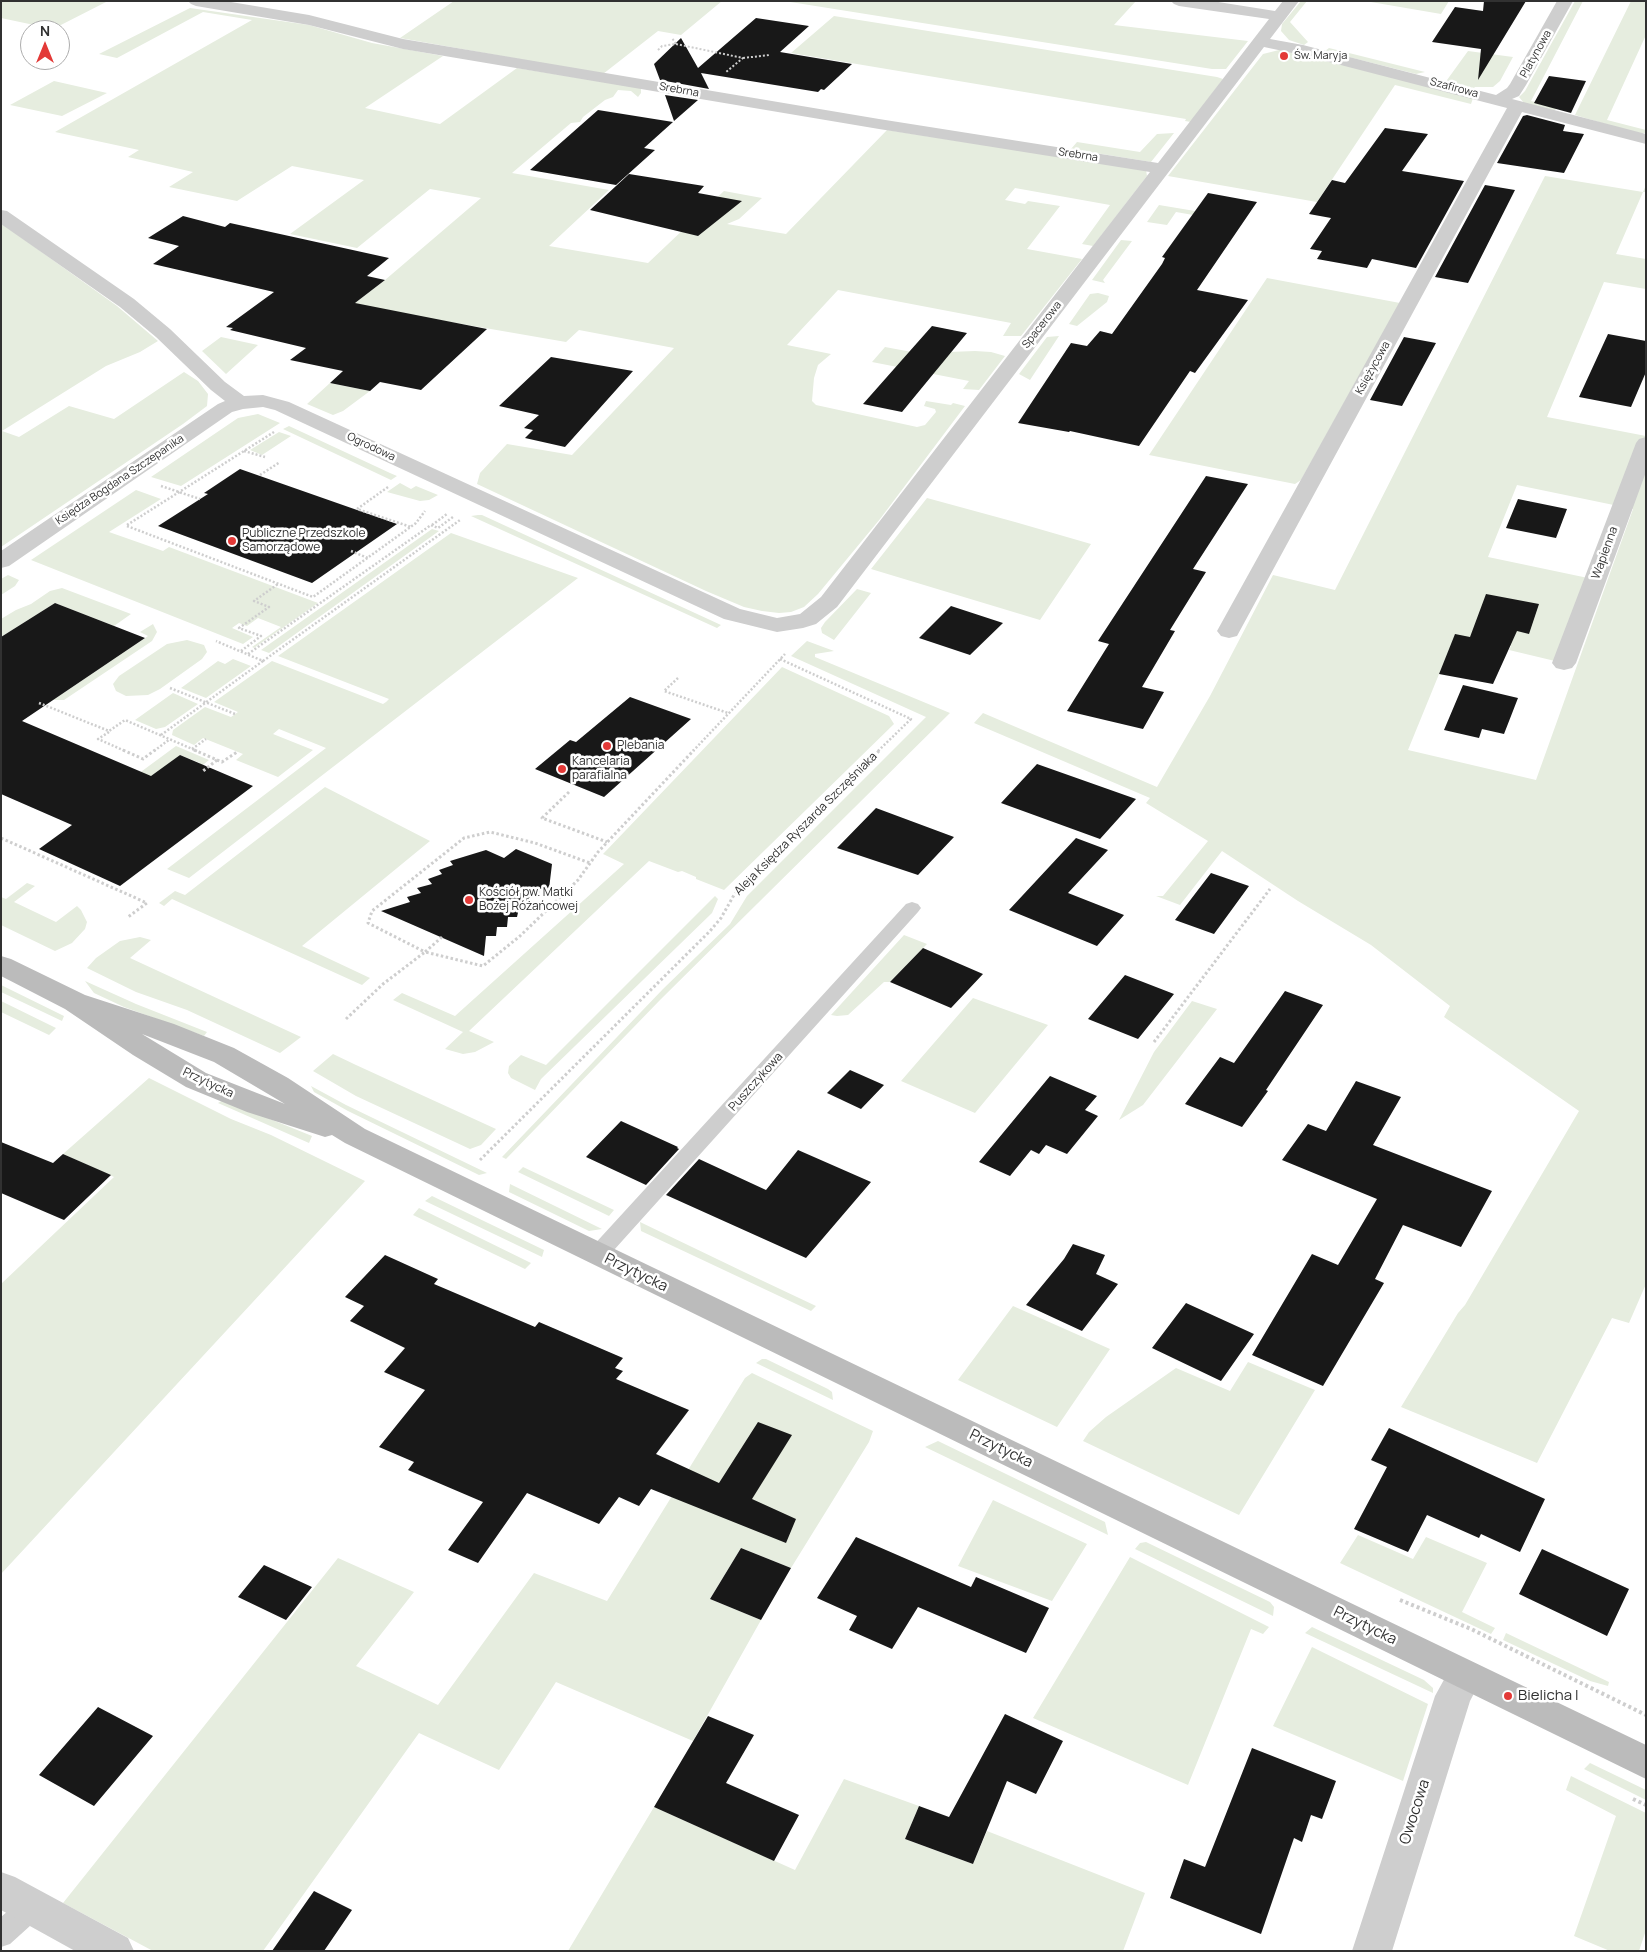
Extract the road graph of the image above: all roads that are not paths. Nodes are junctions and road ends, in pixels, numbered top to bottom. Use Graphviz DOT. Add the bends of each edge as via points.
graph roads {
  1 [pos="196,1"];
  2 [pos="1179,1"];
  3 [pos="1291,1"];
  4 [pos="1565,1"];
  5 [pos="1279,16"];
  6 [pos="1261,42"];
  7 [pos="1508,102"];
  8 [pos="1646,138"];
  9 [pos="1163,169"];
  10 [pos="1,215"];
  11 [pos="240,403"];
  12 [pos="1646,443"];
  13 [pos="1,561"];
  14 [pos="777,625"];
  15 [pos="1229,631"];
  16 [pos="1564,663"];
  17 [pos="912,908"];
  18 [pos="1,965"];
  19 [pos="598,1254"];
  20 [pos="1465,1676"];
  21 [pos="1646,1763"];
  22 [pos="17,1899"];
  23 [pos="1,1935"];
  24 [pos="114,1951"];
  25 [pos="1372,1951"];
  1 -- 9 [label="street, Srebrna" via="309,20 403,44"];
  2 -- 5 [label="street"];
  3 -- 5 [label="street, Spacerowa"];
  4 -- 7 [label="street, Platynowa"];
  5 -- 6 [label="street, Spacerowa"];
  6 -- 7 [label="street, Szafirowa"];
  6 -- 9 [label="street, Spacerowa"];
  7 -- 8 [label="street, Szafirowa"];
  7 -- 15 [label="street, Księżycowa"];
  9 -- 14 [label="street, Spacerowa" via="829,602 808,619"];
  10 -- 11 [label="street" via="127,303"];
  11 -- 13 [label="street, Księdza Bogdana Szczepanika" via="225,408"];
  11 -- 14 [label="street, Ogrodowa" via="263,401 282,406 732,614"];
  12 -- 16 [label="street, Wapienna"];
  17 -- 19 [label="lane, Puszczykowa"];
  18 -- 19 [label="main road, Przytycka" via="75,1002 196,1080 258,1105 355,1136"];
  19 -- 20 [label="main road, Przytycka"];
  20 -- 21 [label="main road, Przytycka"];
  20 -- 25 [label="street, Owocowa" via="1453,1696"];
  22 -- 23 [label="lane"];
  22 -- 24 [label="street"];
}
